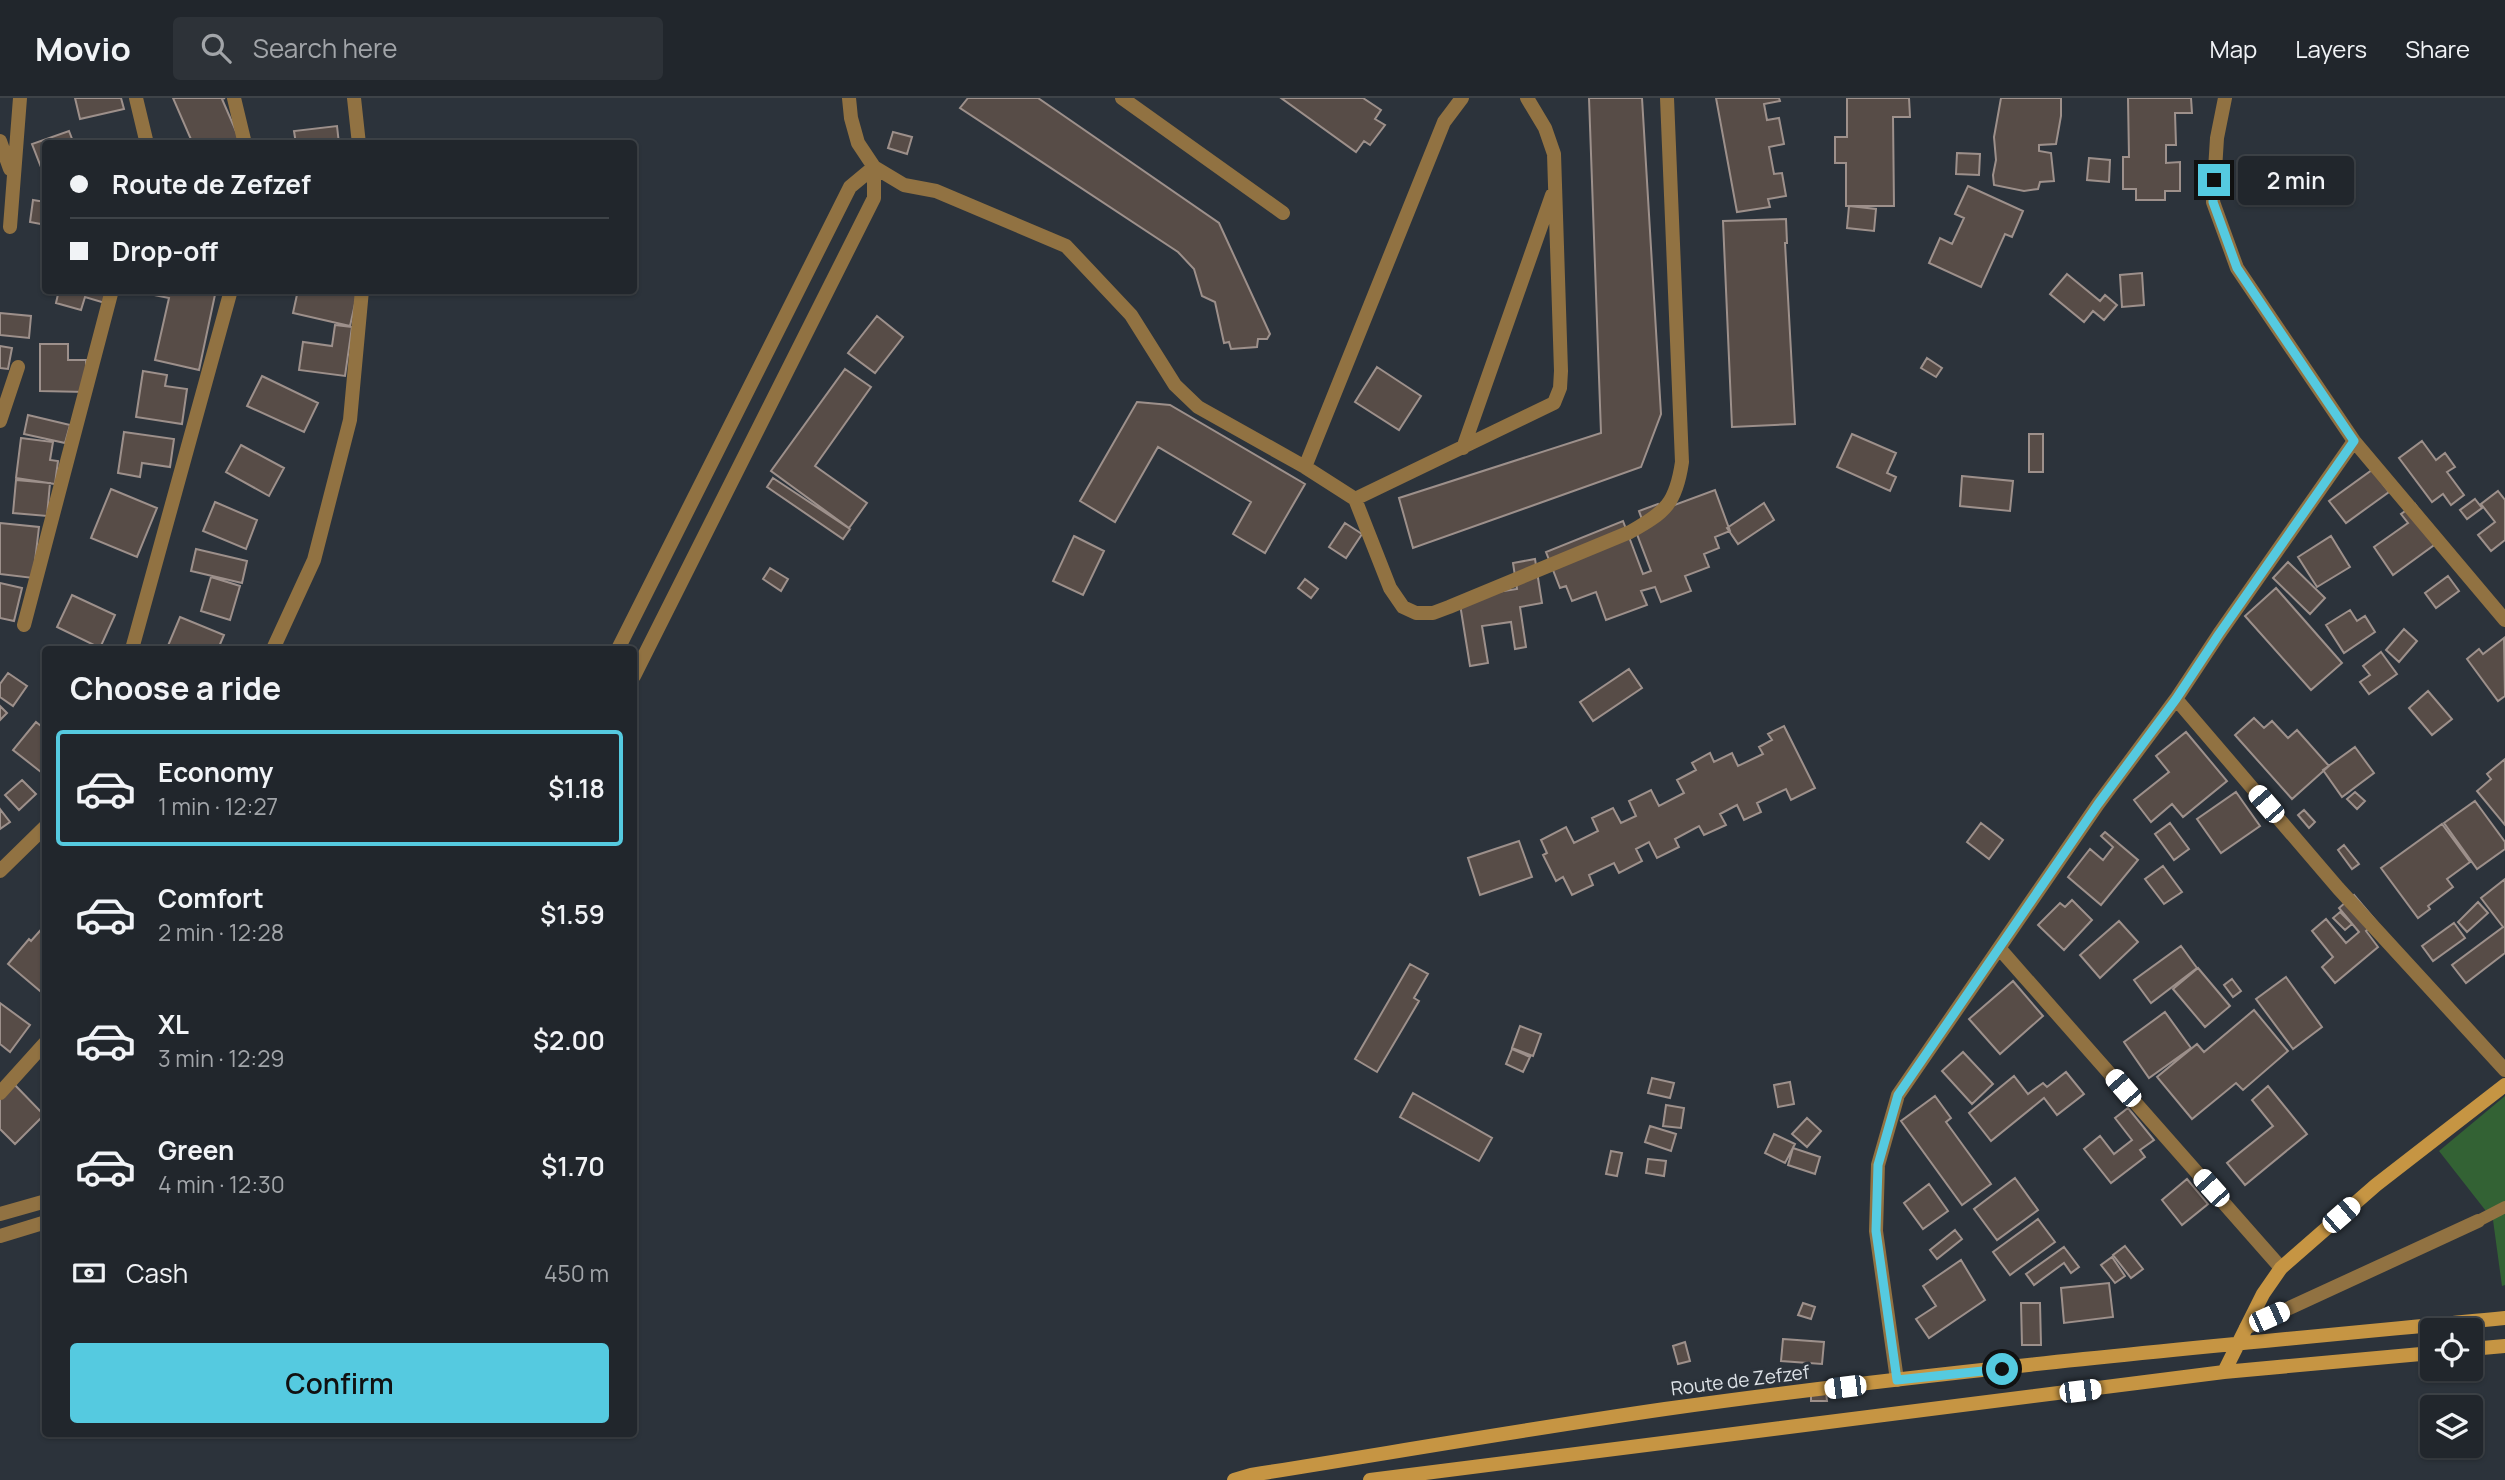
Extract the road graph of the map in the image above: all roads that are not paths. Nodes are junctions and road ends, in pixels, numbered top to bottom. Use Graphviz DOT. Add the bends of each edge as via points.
graph roads {
  1 [pos="20,98"];
  2 [pos="136,98"];
  3 [pos="234,98"];
  4 [pos="354,98"];
  5 [pos="849,98"];
  6 [pos="1122,98"];
  7 [pos="1462,98"];
  8 [pos="1527,98"];
  9 [pos="1667,98"];
  10 [pos="2225,98"];
  11 [pos="146,140"];
  12 [pos="244,140"];
  13 [pos="359,140"];
  14 [pos="0,141"];
  15 [pos="874,167"];
  16 [pos="13,177"];
  17 [pos="1555,186"];
  18 [pos="1283,213"];
  19 [pos="10,227"];
  20 [pos="111,294"];
  21 [pos="230,294"];
  22 [pos="362,294"];
  23 [pos="18,367"];
  24 [pos="0,421"];
  25 [pos="2354,441"];
  26 [pos="1463,448"];
  27 [pos="1305,467"];
  28 [pos="1355,499"];
  29 [pos="2505,620"];
  30 [pos="24,625"];
  31 [pos="133,646"];
  32 [pos="274,646"];
  33 [pos="620,646"];
  34 [pos="637,670"];
  35 [pos="2176,699"];
  36 [pos="42,830"];
  37 [pos="0,872"];
  38 [pos="1999,948"];
  39 [pos="42,1046"];
  40 [pos="2505,1070"];
  41 [pos="2505,1084"];
  42 [pos="0,1093"];
  43 [pos="42,1202"];
  44 [pos="2505,1207"];
  45 [pos="0,1214"];
  46 [pos="2478,1221"];
  47 [pos="42,1223"];
  48 [pos="0,1236"];
  49 [pos="2281,1268"];
  50 [pos="2505,1318"];
  51 [pos="2246,1328"];
  52 [pos="2238,1343"];
  53 [pos="2505,1346"];
  54 [pos="2483,1348"];
  55 [pos="2420,1354"];
  56 [pos="2224,1373"];
  57 [pos="1897,1380"];
  58 [pos="1234,1480"];
  59 [pos="1370,1480"];
  1 -- 16 [label="street"];
  2 -- 11 [label="street"];
  3 -- 12 [label="street"];
  4 -- 13 [label="street"];
  5 -- 15 [label="street" via="858,142"];
  6 -- 18 [label="street"];
  7 -- 27 [label="street" via="1444,122"];
  8 -- 17 [label="street" via="1554,153"];
  9 -- 28 [label="street" via="1682,463 1678,488 1667,507 1630,532 1449,607 1416,613 1403,607 1390,588"];
  10 -- 25 [label="street" via="2213,202 2237,268"];
  14 -- 16 [label="street"];
  15 -- 27 [label="street" via="904,185 936,191 1066,246 1131,315 1175,386 1198,407"];
  15 -- 33 [label="street" via="850,187"];
  15 -- 34 [label="street" via="874,198"];
  16 -- 19 [label="street"];
  17 -- 26 [label="street"];
  17 -- 26 [label="street" via="1560,388 1554,403"];
  20 -- 30 [label="street"];
  21 -- 31 [label="street"];
  22 -- 32 [label="street" via="350,420 314,560"];
  23 -- 24 [label="street"];
  25 -- 29 [label="street"];
  25 -- 35 [label="street"];
  26 -- 28 [label="street"];
  27 -- 28 [label="street"];
  35 -- 38 [label="street"];
  35 -- 40 [label="street" via="2338,888"];
  36 -- 37 [label="street"];
  38 -- 49 [label="street"];
  38 -- 57 [label="street" via="1898,1095 1878,1165 1876,1231"];
  39 -- 42 [label="street"];
  41 -- 49 [label="main road" via="2376,1185"];
  43 -- 45 [label="street"];
  44 -- 46 [label="lane"];
  46 -- 51 [label="street"];
  47 -- 48 [label="street"];
  49 -- 51 [label="main road"];
  50 -- 52 [label="main road, Route de Zefzef"];
  51 -- 52 [label="main road"];
  52 -- 56 [label="main road"];
  52 -- 57 [label="main road, Route de Zefzef"];
  53 -- 54 [label="main road"];
  55 -- 56 [label="main road"];
  56 -- 59 [label="main road"];
  57 -- 58 [label="main road, Route de Zefzef" via="1665,1409"];
}
